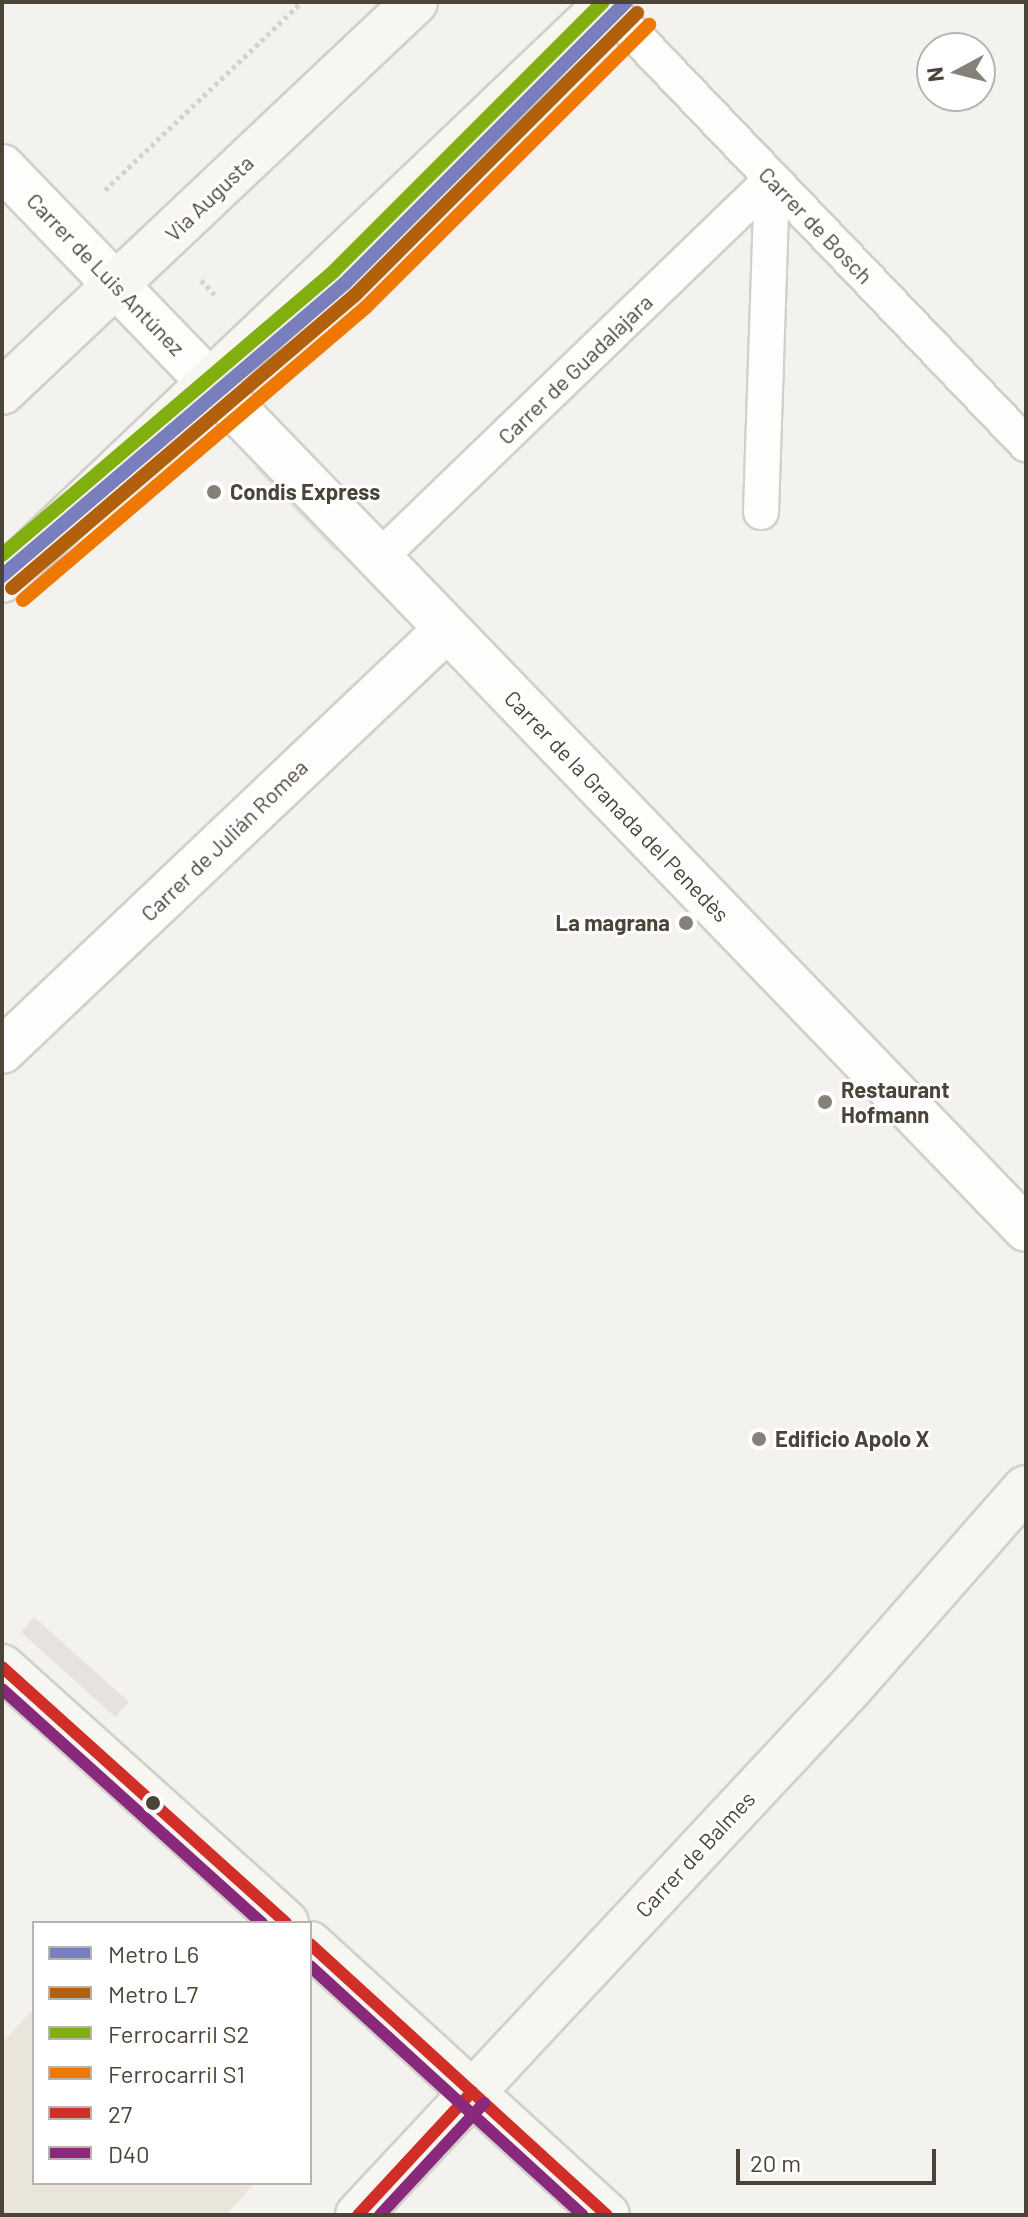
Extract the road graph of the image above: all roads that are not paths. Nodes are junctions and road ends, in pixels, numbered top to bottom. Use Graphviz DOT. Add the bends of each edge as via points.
graph roads {
  1 [pos="415,2"];
  2 [pos="606,3"];
  3 [pos="2,167"];
  4 [pos="772,179"];
  5 [pos="116,284"];
  6 [pos="209,383"];
  7 [pos="2,392"];
  8 [pos="1026,444"];
  9 [pos="761,512"];
  10 [pos="378,559"];
  11 [pos="2,580"];
  12 [pos="447,629"];
  13 [pos="2,1051"];
  14 [pos="1026,1229"];
  15 [pos="1026,1488"];
  16 [pos="2,1667"];
  17 [pos="284,1921"];
  18 [pos="312,1946"];
  19 [pos="472,2092"];
  20 [pos="358,2215"];
  21 [pos="607,2215"];
  1 -- 5 [label="main road, Via Augusta"];
  2 -- 4 [label="lane, Carrer de Bosch"];
  2 -- 6 [label="main road"];
  3 -- 5 [label="street, Carrer de Luis Antúnez"];
  4 -- 8 [label="lane, Carrer de Bosch"];
  4 -- 9 [label="lane"];
  4 -- 10 [label="lane, Carrer de Guadalajara"];
  5 -- 6 [label="street, Carrer de Luis Antúnez"];
  5 -- 7 [label="main road, Via Augusta"];
  6 -- 10 [label="street, Carrer de la Granada del Penedès"];
  6 -- 11 [label="main road"];
  10 -- 12 [label="street, Carrer de la Granada del Penedès"];
  12 -- 13 [label="street, Carrer de Julián Romea"];
  12 -- 14 [label="street, Carrer de la Granada del Penedès"];
  15 -- 19 [label="main road, Carrer de Balmes" via="850,1688"];
  16 -- 17 [label="main road"];
  18 -- 19 [label="main road"];
  19 -- 20 [label="main road, Carrer de Balmes"];
  19 -- 21 [label="main road"];
}
